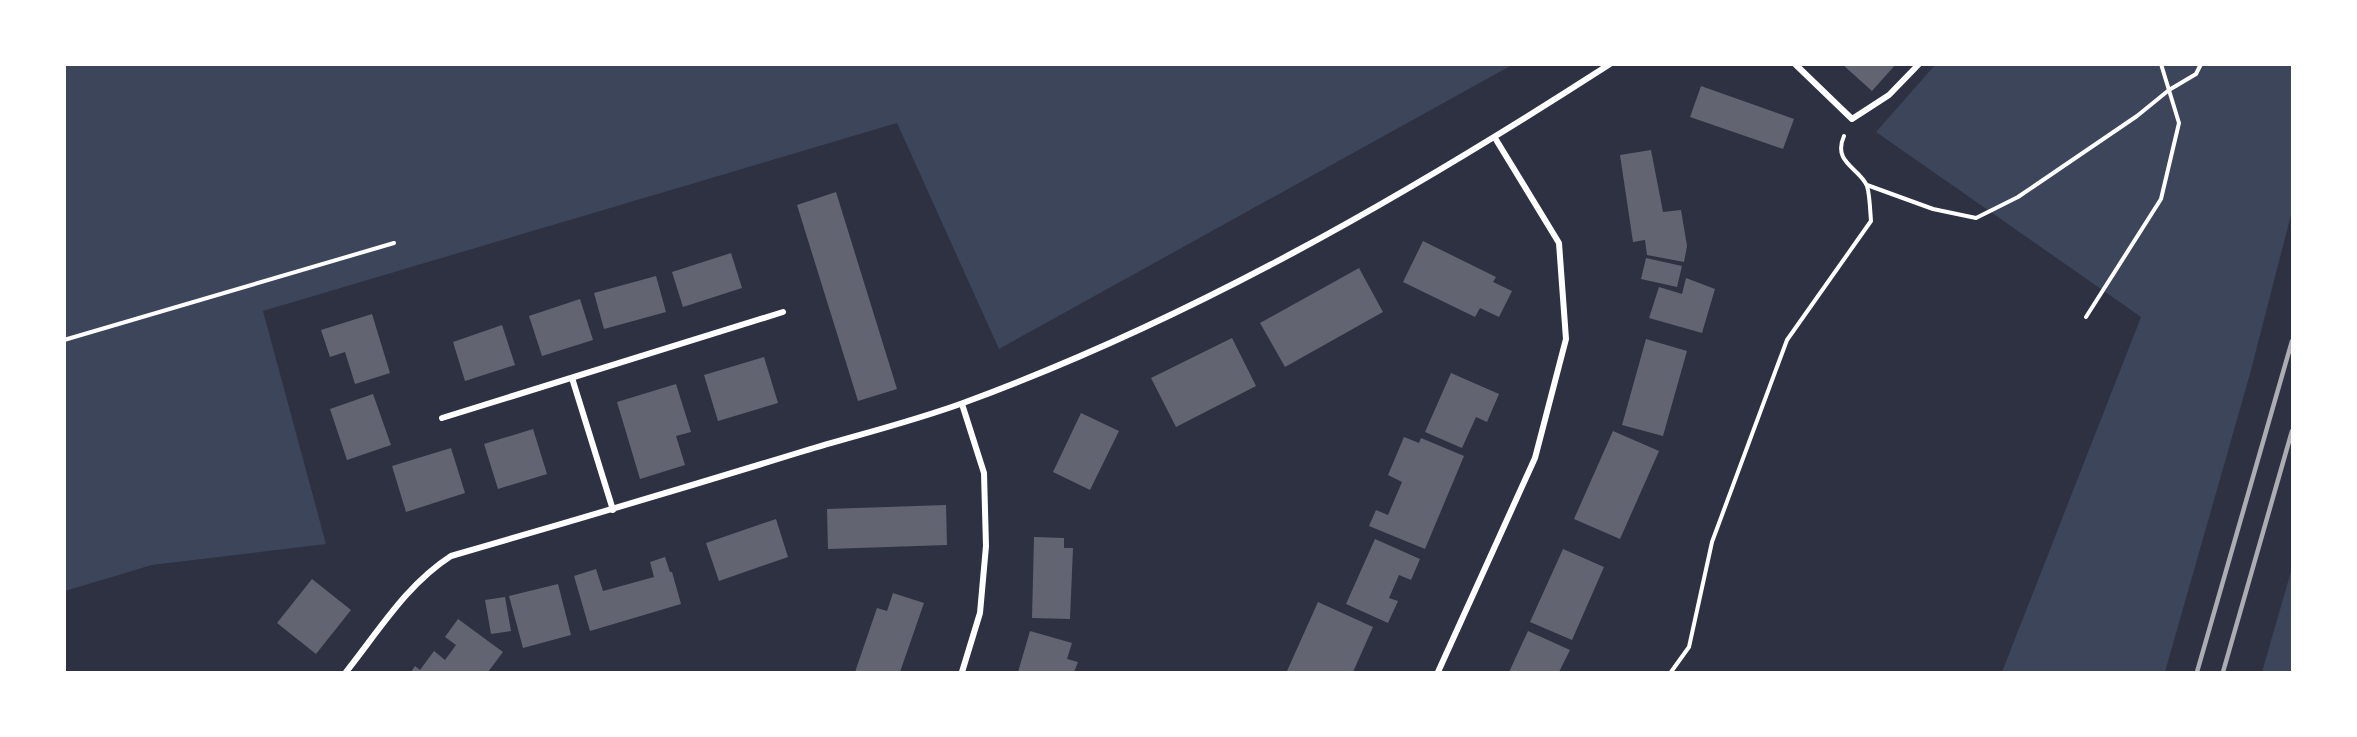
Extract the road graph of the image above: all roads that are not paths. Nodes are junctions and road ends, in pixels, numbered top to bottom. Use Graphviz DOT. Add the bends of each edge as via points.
graph roads {
  1 [pos="1610,64"];
  2 [pos="1795,64"];
  3 [pos="1919,64"];
  4 [pos="1495,138"];
  5 [pos="783,312"];
  6 [pos="572,378"];
  7 [pos="962,404"];
  8 [pos="442,418"];
  9 [pos="613,510"];
  10 [pos="346,672"];
  11 [pos="962,672"];
  12 [pos="1438,672"];
  1 -- 4 [label="street"];
  2 -- 3 [label="street" via="1852,119 1889,95"];
  4 -- 7 [label="street" via="1327,234 1155,324"];
  4 -- 12 [label="street" via="1559,243 1566,339 1536,458"];
  5 -- 6 [label="street"];
  6 -- 8 [label="street"];
  6 -- 9 [label="street"];
  7 -- 9 [label="street"];
  7 -- 11 [label="street" via="984,473 986,546 980,613"];
  9 -- 10 [label="street" via="451,556 414,586"];
}
